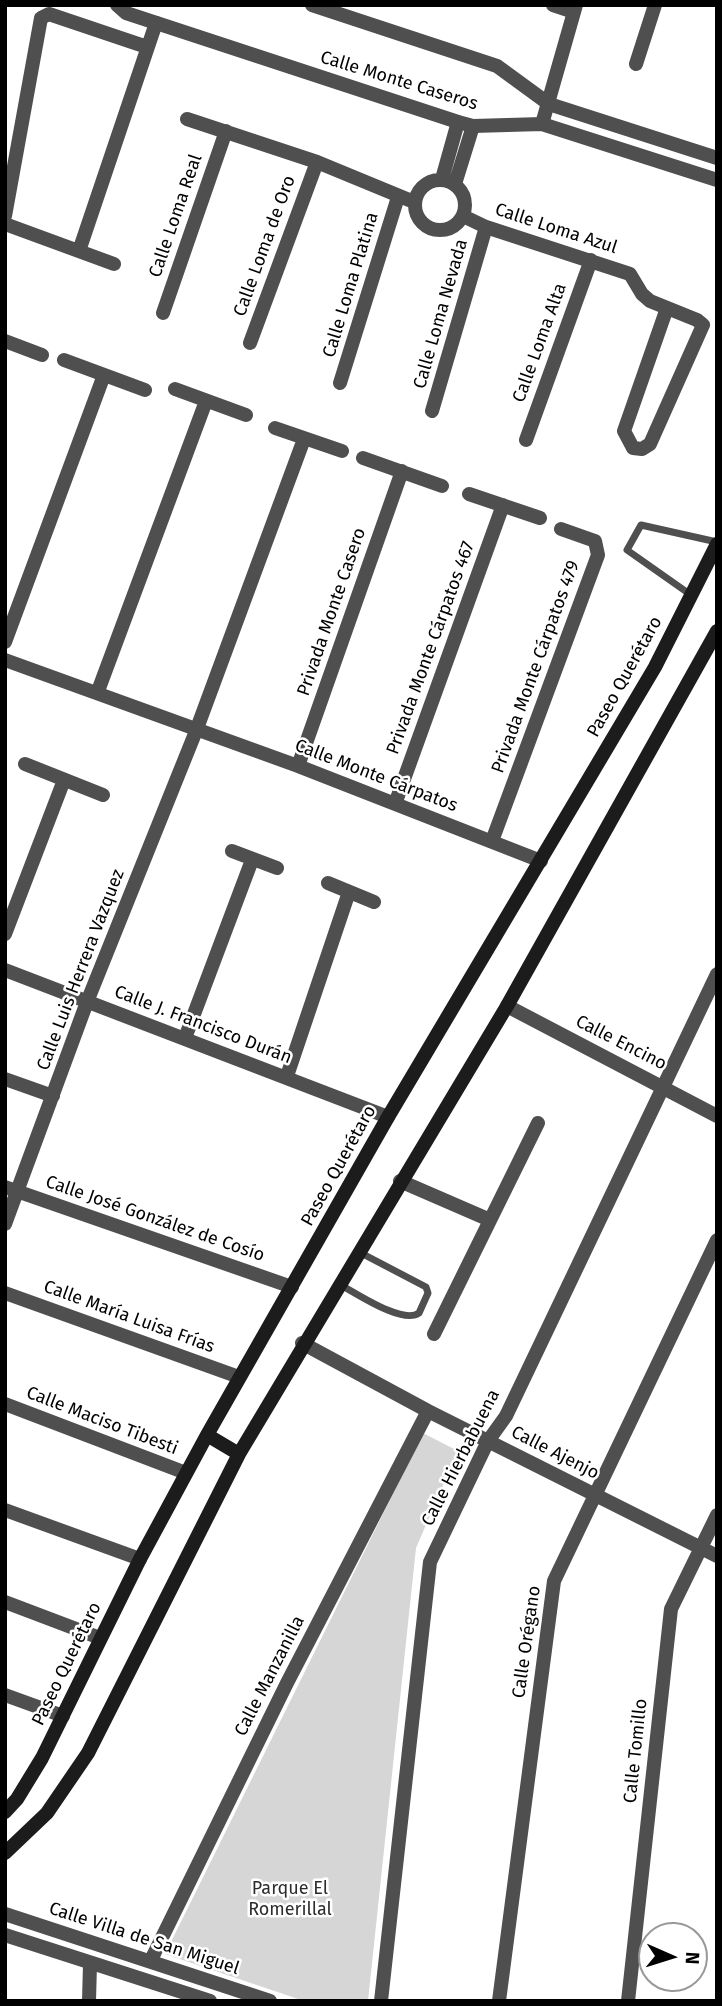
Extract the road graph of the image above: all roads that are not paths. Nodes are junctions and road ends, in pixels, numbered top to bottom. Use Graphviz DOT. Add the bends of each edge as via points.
graph roads {
  1 [pos="117,5"];
  2 [pos="312,5"];
  3 [pos="553,5"];
  4 [pos="655,5"];
  5 [pos="575,9"];
  6 [pos="156,23"];
  7 [pos="147,47"];
  8 [pos="636,64"];
  9 [pos="548,104"];
  10 [pos="187,119"];
  11 [pos="466,124"];
  12 [pos="542,124"];
  13 [pos="226,131"];
  14 [pos="717,158"];
  15 [pos="317,162"];
  16 [pos="717,180"];
  17 [pos="448,181"];
  18 [pos="398,197"];
  19 [pos="414,202"];
  20 [pos="5,216"];
  21 [pos="463,216"];
  22 [pos="5,224"];
  23 [pos="486,227"];
  24 [pos="79,251"];
  25 [pos="591,260"];
  26 [pos="114,264"];
  27 [pos="667,308"];
  28 [pos="163,313"];
  29 [pos="5,341"];
  30 [pos="250,342"];
  31 [pos="42,355"];
  32 [pos="64,359"];
  33 [pos="104,375"];
  34 [pos="340,383"];
  35 [pos="175,389"];
  36 [pos="145,390"];
  37 [pos="206,401"];
  38 [pos="432,411"];
  39 [pos="246,415"];
  40 [pos="275,428"];
  41 [pos="304,439"];
  42 [pos="526,440"];
  43 [pos="342,451"];
  44 [pos="363,458"];
  45 [pos="402,471"];
  46 [pos="442,486"];
  47 [pos="469,494"];
  48 [pos="503,505"];
  49 [pos="540,517"];
  50 [pos="561,529"];
  51 [pos="717,543"];
  52 [pos="691,595"];
  53 [pos="717,631"];
  54 [pos="5,642"];
  55 [pos="5,660"];
  56 [pos="98,691"];
  57 [pos="196,731"];
  58 [pos="25,764"];
  59 [pos="298,766"];
  60 [pos="64,780"];
  61 [pos="103,795"];
  62 [pos="395,804"];
  63 [pos="492,841"];
  64 [pos="232,851"];
  65 [pos="252,860"];
  66 [pos="541,861"];
  67 [pos="277,868"];
  68 [pos="328,883"];
  69 [pos="349,892"];
  70 [pos="374,902"];
  71 [pos="5,934"];
  72 [pos="5,970"];
  73 [pos="717,974"];
  74 [pos="87,1002"];
  75 [pos="507,1006"];
  76 [pos="185,1038"];
  77 [pos="287,1076"];
  78 [pos="5,1079"];
  79 [pos="662,1086"];
  80 [pos="53,1096"];
  81 [pos="717,1116"];
  82 [pos="388,1117"];
  83 [pos="538,1123"];
  84 [pos="400,1181"];
  85 [pos="11,1189"];
  86 [pos="490,1220"];
  87 [pos="5,1224"];
  88 [pos="717,1240"];
  89 [pos="358,1251"];
  90 [pos="338,1283"];
  91 [pos="292,1287"];
  92 [pos="5,1293"];
  93 [pos="435,1334"];
  94 [pos="302,1343"];
  95 [pos="239,1377"];
  96 [pos="5,1404"];
  97 [pos="428,1411"];
  98 [pos="206,1435"];
  99 [pos="488,1441"];
  100 [pos="239,1454"];
  101 [pos="186,1473"];
  102 [pos="593,1495"];
  103 [pos="5,1510"];
  104 [pos="717,1515"];
  105 [pos="701,1549"];
  106 [pos="717,1556"];
  107 [pos="140,1559"];
  108 [pos="5,1602"];
  109 [pos="100,1638"];
  110 [pos="5,1695"];
  111 [pos="63,1716"];
  112 [pos="11,1797"];
  113 [pos="5,1812"];
  114 [pos="5,1853"];
  115 [pos="5,1914"];
  116 [pos="5,1935"];
  117 [pos="151,1960"];
  118 [pos="90,1964"];
  119 [pos="191,1998"];
  120 [pos="89,2001"];
  121 [pos="210,2001"];
  122 [pos="270,2001"];
  123 [pos="381,2001"];
  124 [pos="499,2001"];
  125 [pos="628,2001"];
  1 -- 6 [label="street, Calle Monte Caseros"];
  2 -- 9 [label="street" via="497,65"];
  3 -- 5 [label="street"];
  4 -- 8 [label="street"];
  5 -- 9 [label="street"];
  6 -- 7 [label="street"];
  6 -- 11 [label="street, Calle Monte Caseros"];
  7 -- 20 [label="street" via="49,13 41,18"];
  7 -- 24 [label="street"];
  9 -- 12 [label="street"];
  9 -- 14 [label="street"];
  10 -- 13 [label="street"];
  11 -- 12 [label="street, Calle Monte Caseros"];
  11 -- 17 [label="street"];
  12 -- 16 [label="street, Calle Monte Caseros"];
  13 -- 15 [label="street"];
  13 -- 28 [label="street, Calle Loma Real"];
  15 -- 18 [label="street"];
  15 -- 30 [label="street, Calle Loma de Oro"];
  17 -- 19 [label="street" via="429,181"];
  17 -- 21 [label="street" via="463,193"];
  18 -- 19 [label="street"];
  18 -- 34 [label="street, Calle Loma Platina"];
  19 -- 21 [label="street" via="426,227 440,231 453,227"];
  21 -- 23 [label="street, Calle Loma Azul"];
  22 -- 24 [label="street"];
  23 -- 25 [label="street, Calle Loma Azul"];
  23 -- 38 [label="street, Calle Loma Nevada"];
  24 -- 26 [label="street"];
  25 -- 27 [label="street, Calle Loma Azul" via="630,274 642,294"];
  25 -- 42 [label="street, Calle Loma Alta"];
  27 -- 27 [label="street, Calle Loma Azul" via="703,325 650,444 634,448 624,430"];
  29 -- 31 [label="street"];
  32 -- 33 [label="street"];
  33 -- 36 [label="street"];
  33 -- 54 [label="street"];
  35 -- 37 [label="street"];
  37 -- 39 [label="street"];
  37 -- 56 [label="street"];
  40 -- 41 [label="street"];
  41 -- 43 [label="street"];
  41 -- 57 [label="street"];
  44 -- 45 [label="street"];
  45 -- 46 [label="street"];
  45 -- 59 [label="street, Privada Monte Casero"];
  47 -- 48 [label="street"];
  48 -- 49 [label="street"];
  48 -- 62 [label="street, Privada Monte Cárpatos 467"];
  50 -- 63 [label="street, Privada Monte Cárpatos 479" via="595,541 598,555"];
  51 -- 52 [label="main road, Paseo Querétaro"];
  51 -- 52 [label="lane" via="640,525 626,550"];
  52 -- 66 [label="main road, Paseo Querétaro" via="655,667"];
  53 -- 75 [label="main road"];
  55 -- 56 [label="street, Calle Monte Cárpatos"];
  56 -- 57 [label="street, Calle Monte Cárpatos"];
  57 -- 59 [label="street, Calle Monte Cárpatos"];
  57 -- 74 [label="street, Calle Luis Herrera Vazquez"];
  58 -- 60 [label="street"];
  59 -- 62 [label="street, Calle Monte Cárpatos"];
  60 -- 61 [label="street"];
  60 -- 71 [label="street"];
  62 -- 63 [label="street, Calle Monte Cárpatos"];
  63 -- 66 [label="street, Calle Monte Cárpatos"];
  64 -- 65 [label="street"];
  65 -- 67 [label="street"];
  65 -- 76 [label="street"];
  66 -- 82 [label="main road, Paseo Querétaro"];
  68 -- 69 [label="street"];
  69 -- 70 [label="street"];
  69 -- 77 [label="street"];
  72 -- 74 [label="street, Calle J. Francisco Durán"];
  73 -- 79 [label="street, Calle Hierbabuena"];
  74 -- 76 [label="street, Calle J. Francisco Durán"];
  74 -- 80 [label="street, Calle Luis Herrera Vazquez"];
  75 -- 79 [label="street, Calle Encino"];
  75 -- 84 [label="main road"];
  76 -- 77 [label="street, Calle J. Francisco Durán"];
  77 -- 82 [label="street, Calle J. Francisco Durán"];
  78 -- 80 [label="street"];
  79 -- 81 [label="street, Calle Encino"];
  79 -- 99 [label="street, Calle Hierbabuena" via="506,1416"];
  80 -- 85 [label="street, Calle Luis Herrera Vazquez"];
  82 -- 91 [label="main road, Paseo Querétaro"];
  83 -- 86 [label="street"];
  84 -- 86 [label="street"];
  84 -- 89 [label="main road"];
  85 -- 87 [label="street, Calle Luis Herrera Vazquez"];
  85 -- 91 [label="street, Calle José González de Cosío"];
  86 -- 93 [label="street"];
  88 -- 102 [label="street, Calle Orégano"];
  89 -- 90 [label="main road"];
  89 -- 90 [label="lane" via="426,1287 419,1313 407,1318"];
  90 -- 94 [label="main road"];
  91 -- 95 [label="main road, Paseo Querétaro"];
  92 -- 95 [label="street, Calle María Luisa Frías"];
  94 -- 97 [label="street, Calle Ajenjo"];
  94 -- 100 [label="main road"];
  95 -- 98 [label="main road, Paseo Querétaro"];
  96 -- 101 [label="street, Calle Maciso Tibesti"];
  97 -- 99 [label="street, Calle Ajenjo"];
  97 -- 117 [label="street, Calle Manzanilla"];
  98 -- 100 [label="main road"];
  98 -- 101 [label="main road, Paseo Querétaro"];
  99 -- 102 [label="street, Calle Ajenjo"];
  99 -- 123 [label="street, Calle Hierbabuena" via="430,1563"];
  100 -- 114 [label="main road" via="88,1753 47,1813"];
  101 -- 107 [label="main road, Paseo Querétaro"];
  102 -- 105 [label="street, Calle Ajenjo"];
  102 -- 124 [label="street, Calle Orégano" via="554,1581"];
  103 -- 107 [label="street"];
  104 -- 105 [label="street, Calle Tomillo"];
  105 -- 106 [label="street, Calle Ajenjo"];
  105 -- 125 [label="street, Calle Tomillo" via="671,1609"];
  107 -- 109 [label="main road, Paseo Querétaro"];
  108 -- 109 [label="street"];
  109 -- 111 [label="main road, Paseo Querétaro"];
  110 -- 111 [label="street"];
  111 -- 112 [label="main road, Paseo Querétaro"];
  112 -- 113 [label="main road, Paseo Querétaro"];
  115 -- 117 [label="street, Calle Villa de San Miguel"];
  116 -- 118 [label="street"];
  117 -- 122 [label="street, Calle Villa de San Miguel"];
  118 -- 119 [label="street"];
  118 -- 120 [label="street"];
  119 -- 121 [label="street"];
}
